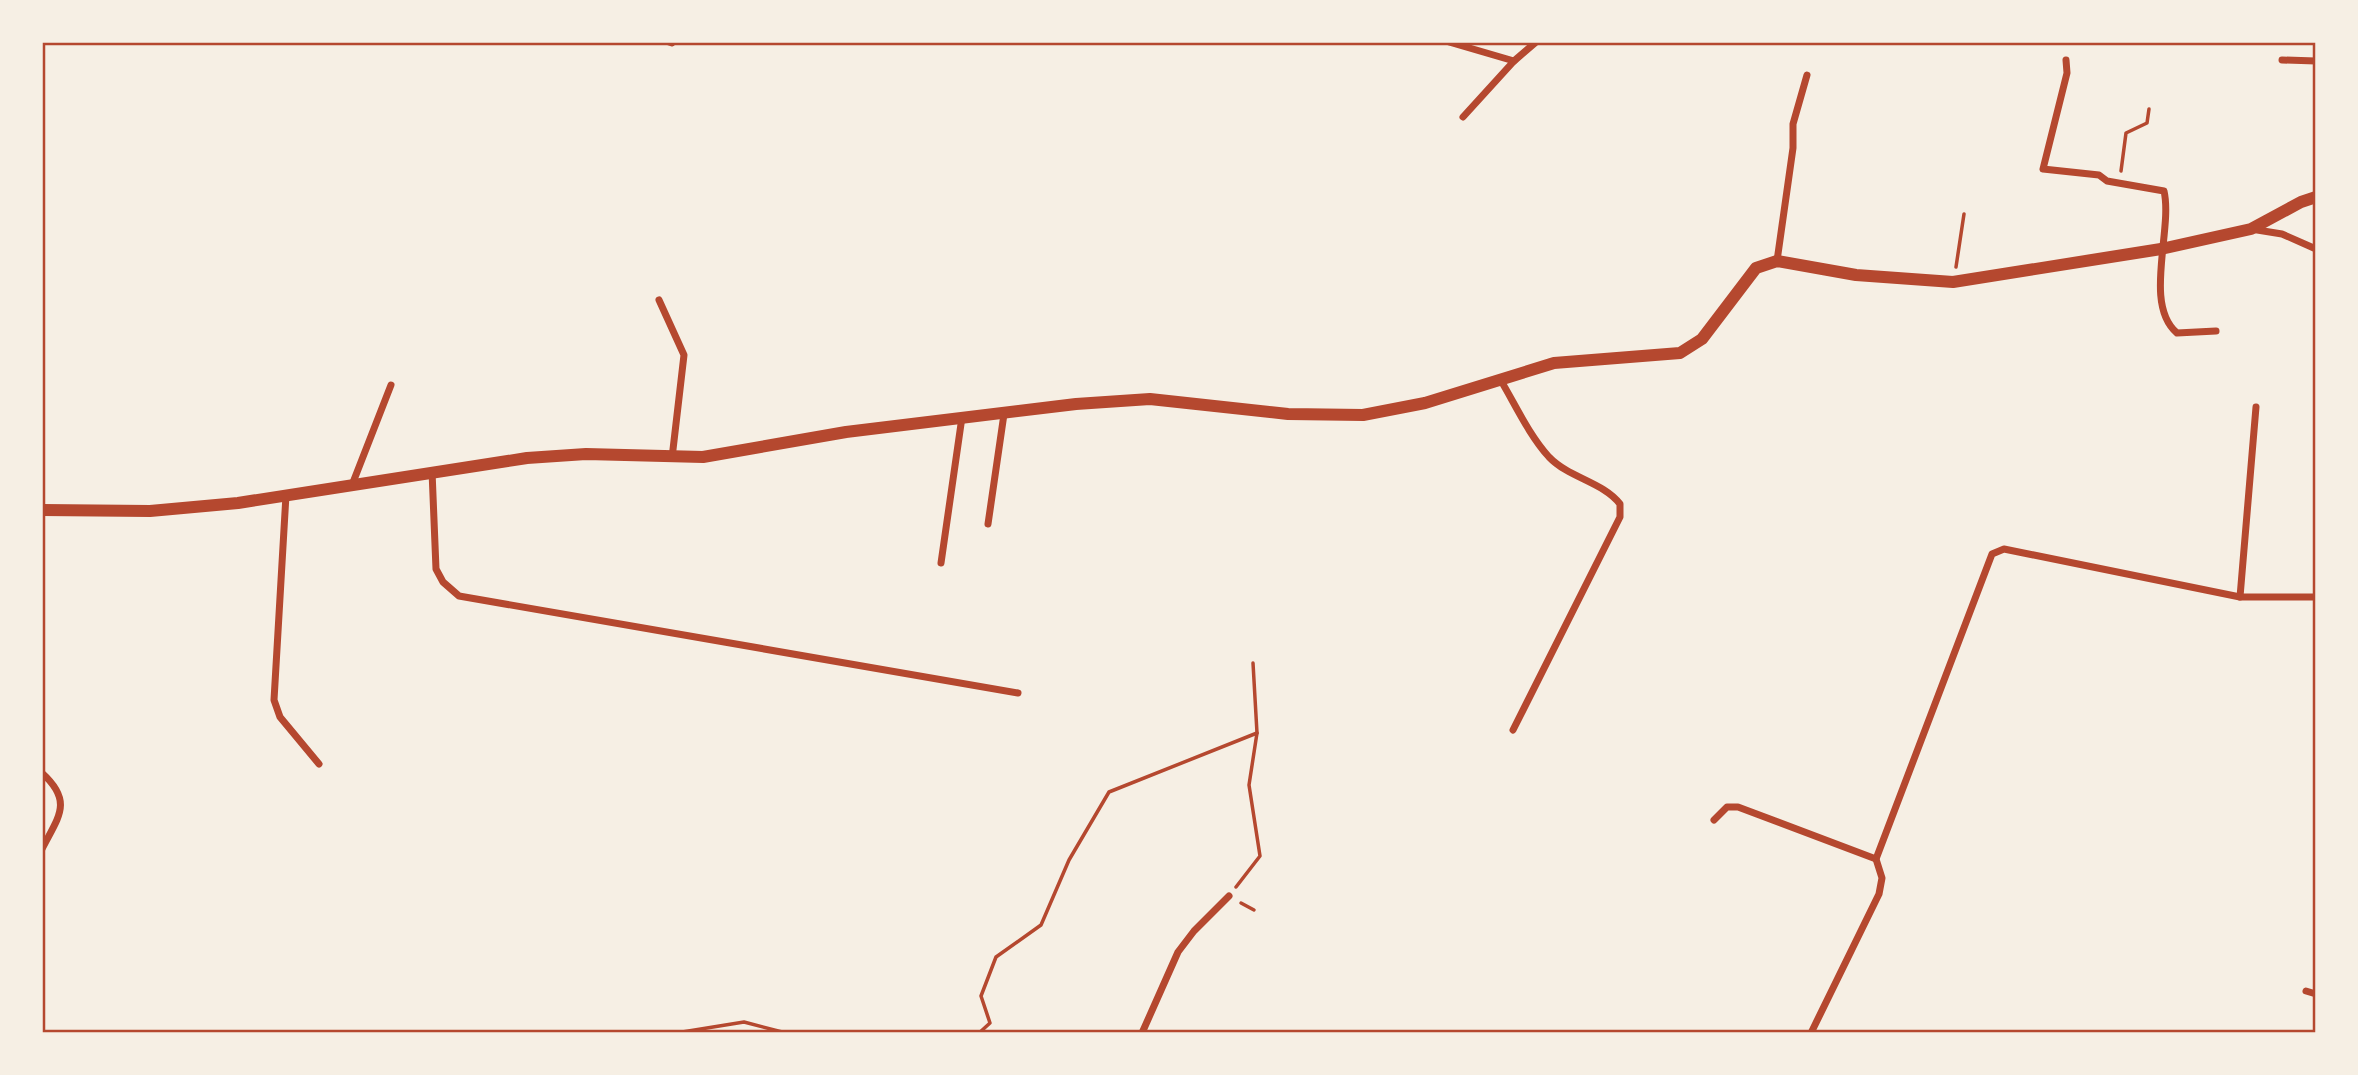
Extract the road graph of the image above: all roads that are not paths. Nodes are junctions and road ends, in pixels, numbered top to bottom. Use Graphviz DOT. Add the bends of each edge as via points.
graph roads {
  1 [pos="1449,42"];
  2 [pos="1536,42"];
  3 [pos="2067,60"];
  4 [pos="2283,60"];
  5 [pos="1514,61"];
  6 [pos="2316,61"];
  7 [pos="1807,75"];
  8 [pos="1463,117"];
  9 [pos="2316,197"];
  10 [pos="2251,229"];
  11 [pos="2161,249"];
  12 [pos="2316,249"];
  13 [pos="1777,261"];
  14 [pos="659,300"];
  15 [pos="2216,331"];
  16 [pos="1499,378"];
  17 [pos="391,385"];
  18 [pos="2256,407"];
  19 [pos="1004,414"];
  20 [pos="962,417"];
  21 [pos="672,458"];
  22 [pos="432,471"];
  23 [pos="352,485"];
  24 [pos="286,495"];
  25 [pos="43,512"];
  26 [pos="988,524"];
  27 [pos="942,564"];
  28 [pos="2240,597"];
  29 [pos="2316,597"];
  30 [pos="1018,693"];
  31 [pos="1513,730"];
  32 [pos="319,764"];
  33 [pos="42,773"];
  34 [pos="1714,820"];
  35 [pos="42,849"];
  36 [pos="1876,859"];
  37 [pos="1229,896"];
  38 [pos="2306,991"];
  39 [pos="2316,994"];
  40 [pos="1142,1033"];
  41 [pos="1811,1033"];
  1 -- 5 [label="street"];
  2 -- 5 [label="street"];
  3 -- 11 [label="street" via="2043,169 2099,175 2164,191"];
  4 -- 6 [label="street"];
  5 -- 8 [label="street"];
  7 -- 13 [label="street" via="1793,124"];
  9 -- 10 [label="street"];
  10 -- 11 [label="street"];
  10 -- 12 [label="street" via="2281,234"];
  11 -- 13 [label="street" via="1953,282 1856,275"];
  11 -- 15 [label="street" via="2166,324 2177,333"];
  13 -- 16 [label="street" via="1756,268 1702,339 1680,353 1570,360"];
  14 -- 21 [label="street" via="684,355"];
  16 -- 19 [label="street" via="1424,403 1363,415 1288,414 1150,399"];
  16 -- 31 [label="street" via="1550,457 1613,495 1620,504 1620,517"];
  17 -- 23 [label="street"];
  18 -- 28 [label="street"];
  19 -- 20 [label="street"];
  19 -- 26 [label="street"];
  20 -- 21 [label="street"];
  20 -- 27 [label="street"];
  21 -- 22 [label="street" via="586,454"];
  22 -- 23 [label="street"];
  22 -- 30 [label="street" via="436,569 459,596"];
  23 -- 24 [label="street"];
  24 -- 25 [label="street" via="150,511"];
  24 -- 32 [label="street" via="274,700 280,717"];
  28 -- 29 [label="street"];
  28 -- 36 [label="street" via="2004,549 1992,554"];
  33 -- 35 [label="street" via="61,797 60,812"];
  34 -- 36 [label="street" via="1727,807 1738,807"];
  36 -- 41 [label="street" via="1882,878 1879,894"];
  37 -- 40 [label="street" via="1178,952"];
  38 -- 39 [label="street"];
}
